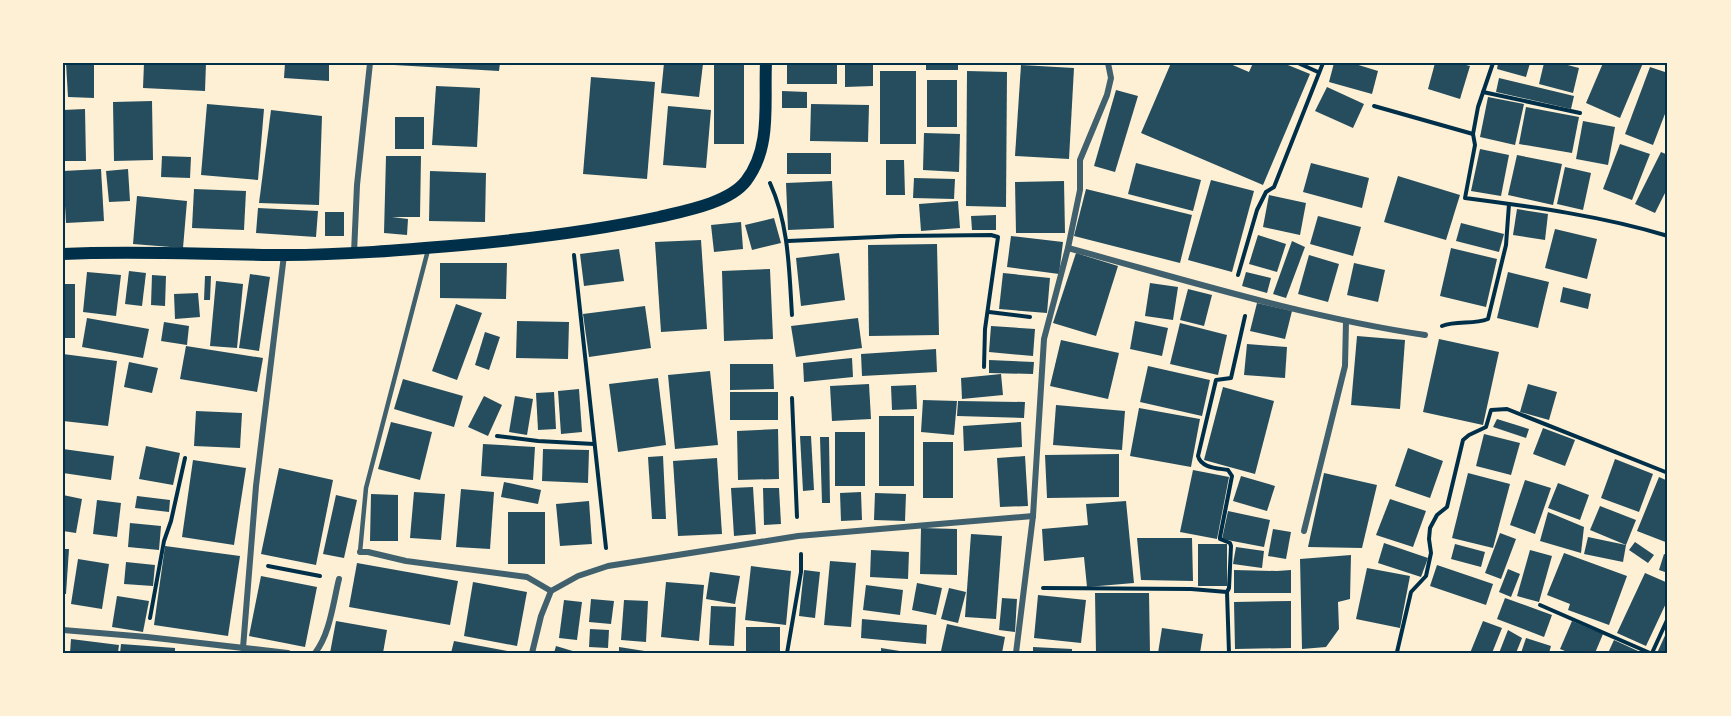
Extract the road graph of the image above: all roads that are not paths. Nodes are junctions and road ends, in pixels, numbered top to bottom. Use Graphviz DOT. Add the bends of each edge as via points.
graph roads {
  1 [pos="370,63"];
  2 [pos="766,63"];
  3 [pos="1108,63"];
  4 [pos="428,248"];
  5 [pos="1068,248"];
  6 [pos="354,253"];
  7 [pos="63,254"];
  8 [pos="284,255"];
  9 [pos="1346,321"];
  10 [pos="1425,335"];
  11 [pos="1033,516"];
  12 [pos="1304,531"];
  13 [pos="360,552"];
  14 [pos="339,579"];
  15 [pos="550,591"];
  16 [pos="63,630"];
  17 [pos="243,648"];
  18 [pos="288,653"];
  19 [pos="315,653"];
  20 [pos="532,653"];
  21 [pos="1016,653"];
  1 -- 6 [label="street"];
  2 -- 4 [label="main road" via="764,137 759,157 745,182 724,198 619,226"];
  3 -- 5 [label="street" via="1111,78 1107,95 1080,160 1080,190"];
  4 -- 6 [label="main road"];
  4 -- 13 [label="lane" via="366,488"];
  5 -- 9 [label="street"];
  5 -- 11 [label="street" via="1044,339"];
  6 -- 8 [label="main road"];
  7 -- 8 [label="main road"];
  8 -- 17 [label="street" via="256,486"];
  9 -- 10 [label="street"];
  9 -- 12 [label="street" via="1345,366"];
  11 -- 15 [label="street" via="798,536 608,566"];
  11 -- 21 [label="street"];
  13 -- 15 [label="street" via="527,577"];
  14 -- 19 [label="street" via="328,626"];
  15 -- 20 [label="street"];
  16 -- 17 [label="street"];
  17 -- 18 [label="street"];
}
